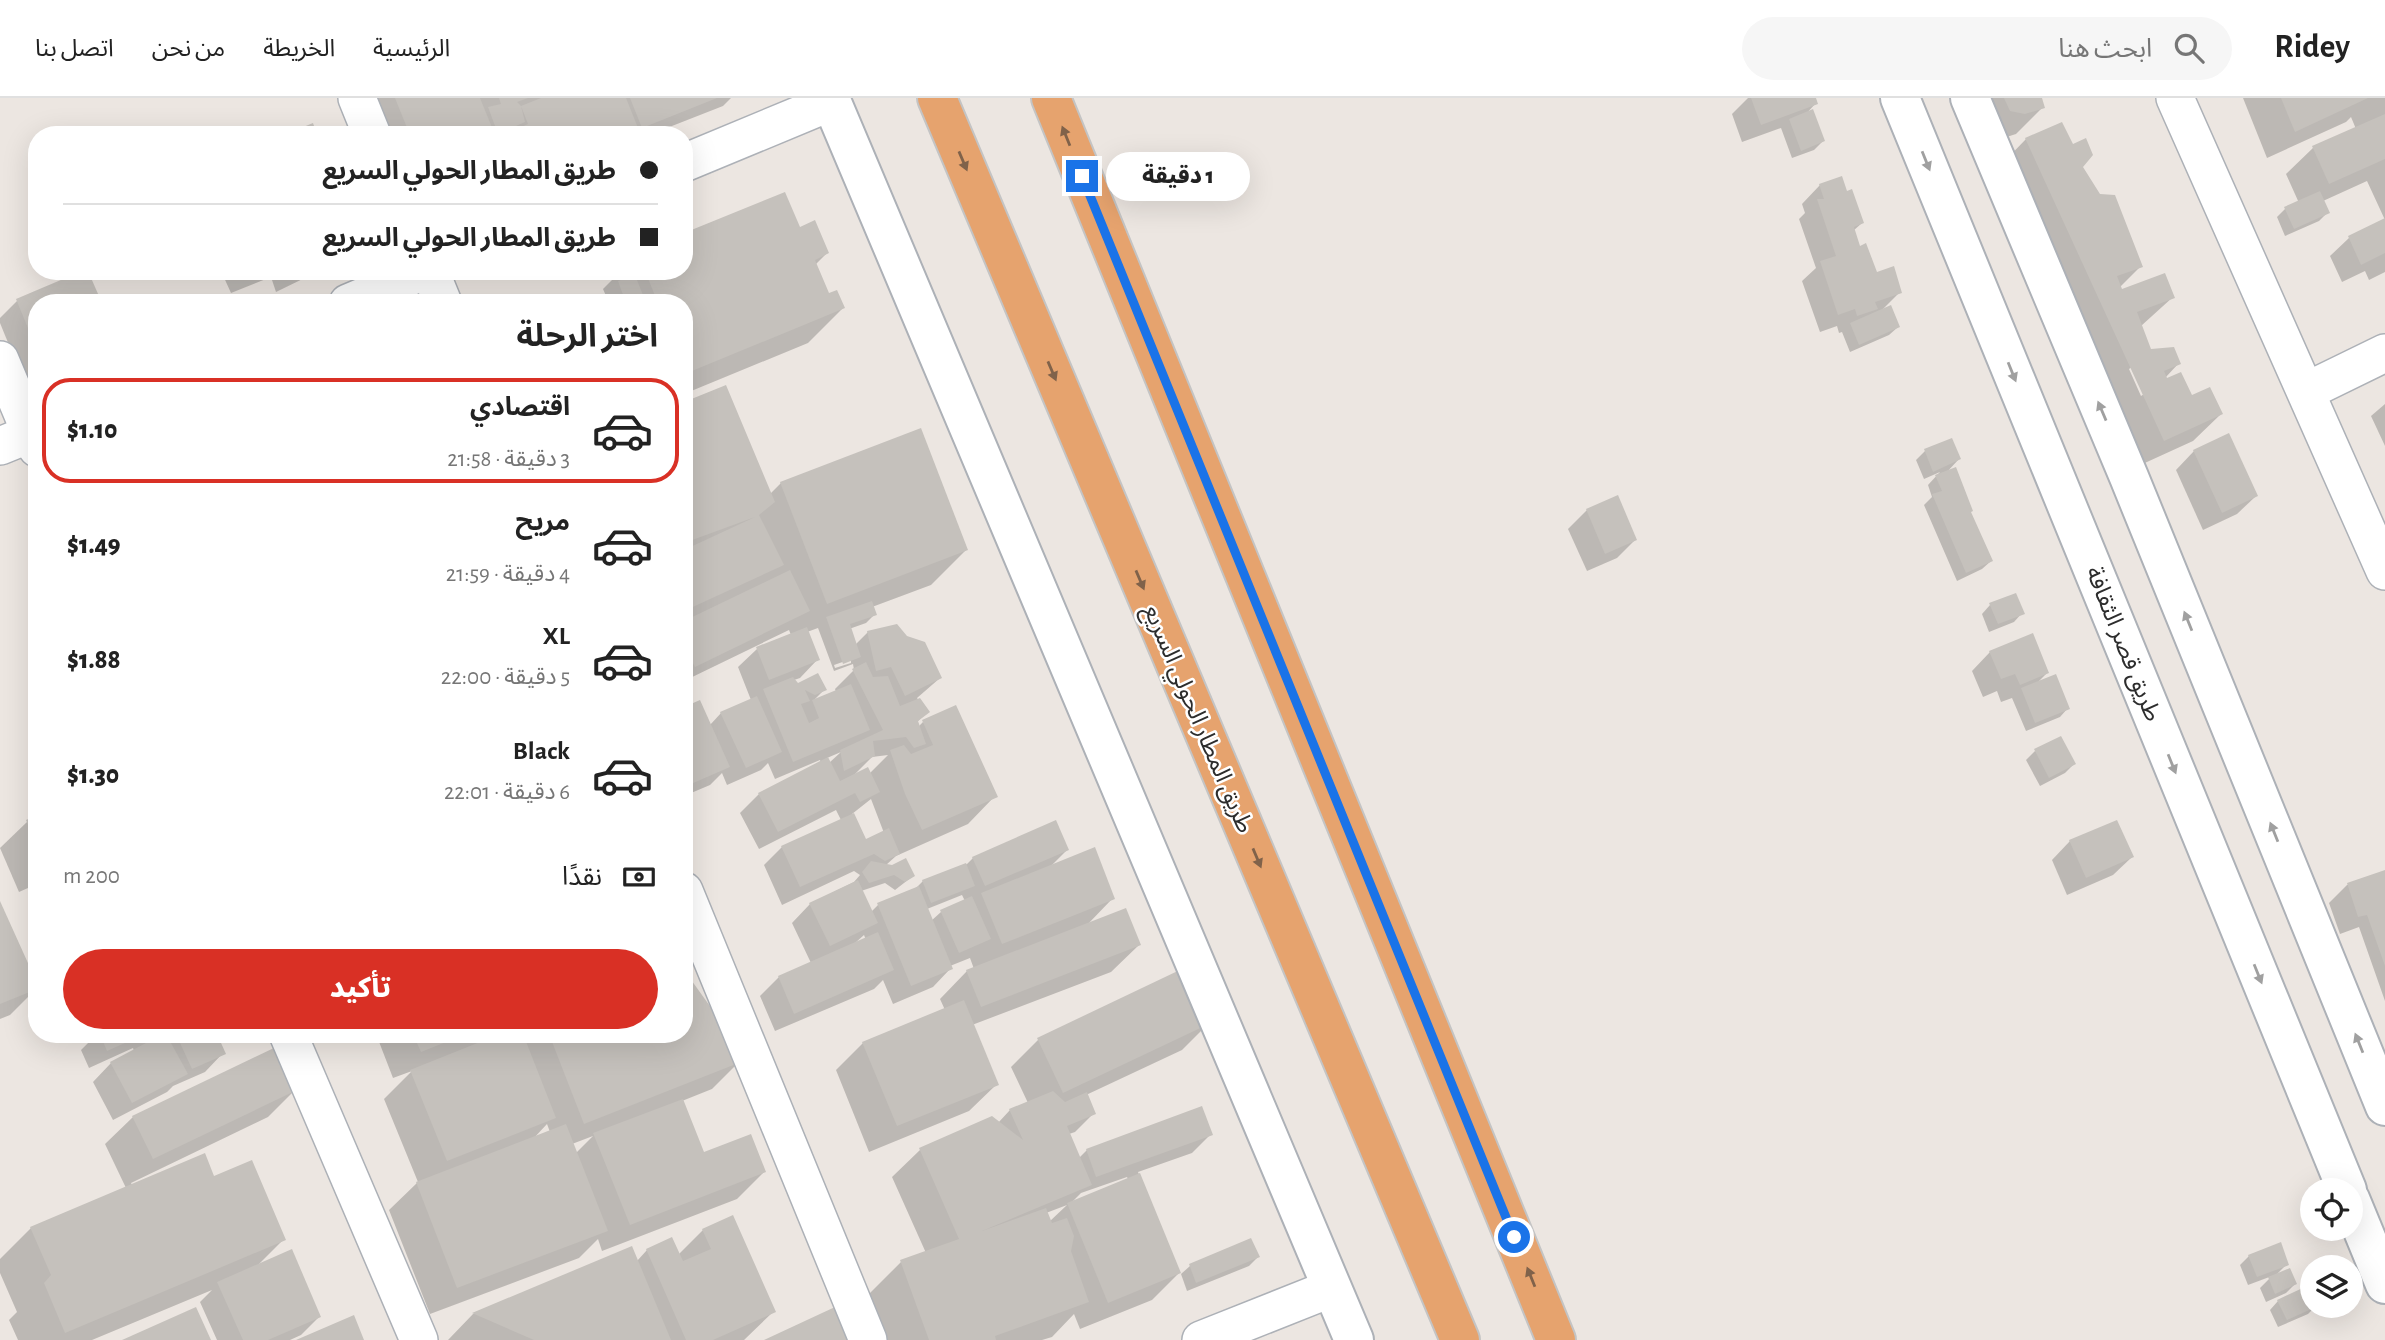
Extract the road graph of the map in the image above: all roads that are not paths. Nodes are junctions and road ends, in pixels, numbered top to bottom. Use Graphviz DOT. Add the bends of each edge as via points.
graph roads {
  1 [pos="357,98"];
  2 [pos="937,98"];
  3 [pos="1051,98"];
  4 [pos="1900,98"];
  5 [pos="1970,98"];
  6 [pos="2175,98"];
  7 [pos="830,100"];
  8 [pos="368,126"];
  9 [pos="693,159"];
  10 [pos="403,280"];
  11 [pos="369,294"];
  12 [pos="2385,353"];
  13 [pos="0,360"];
  14 [pos="2306,391"];
  15 [pos="26,440"];
  16 [pos="2385,571"];
  17 [pos="693,913"];
  18 [pos="292,1043"];
  19 [pos="2385,1106"];
  20 [pos="2342,1178"];
  21 [pos="2363,1231"];
  22 [pos="2385,1284"];
  23 [pos="1332,1287"];
  24 [pos="419,1340"];
  25 [pos="868,1340"];
  26 [pos="1201,1340"];
  27 [pos="1354,1340"];
  28 [pos="1460,1340"];
  29 [pos="1556,1340"];
  1 -- 8 [label="street"];
  2 -- 28 [label="highway, طريق المطار الحولي السريع, one-way"];
  29 -- 3 [label="highway, one-way"];
  4 -- 20 [label="street, طريق قصر الثقافة, one-way"];
  19 -- 5 [label="street, one-way"];
  6 -- 14 [label="street"];
  7 -- 9 [label="street"];
  7 -- 23 [label="street"];
  10 -- 11 [label="street"];
  12 -- 14 [label="street"];
  13 -- 15 [label="street"];
  14 -- 16 [label="street"];
  17 -- 25 [label="street"];
  18 -- 24 [label="street"];
  21 -- 22 [label="street"];
  23 -- 26 [label="street"];
  23 -- 27 [label="street"];
}
